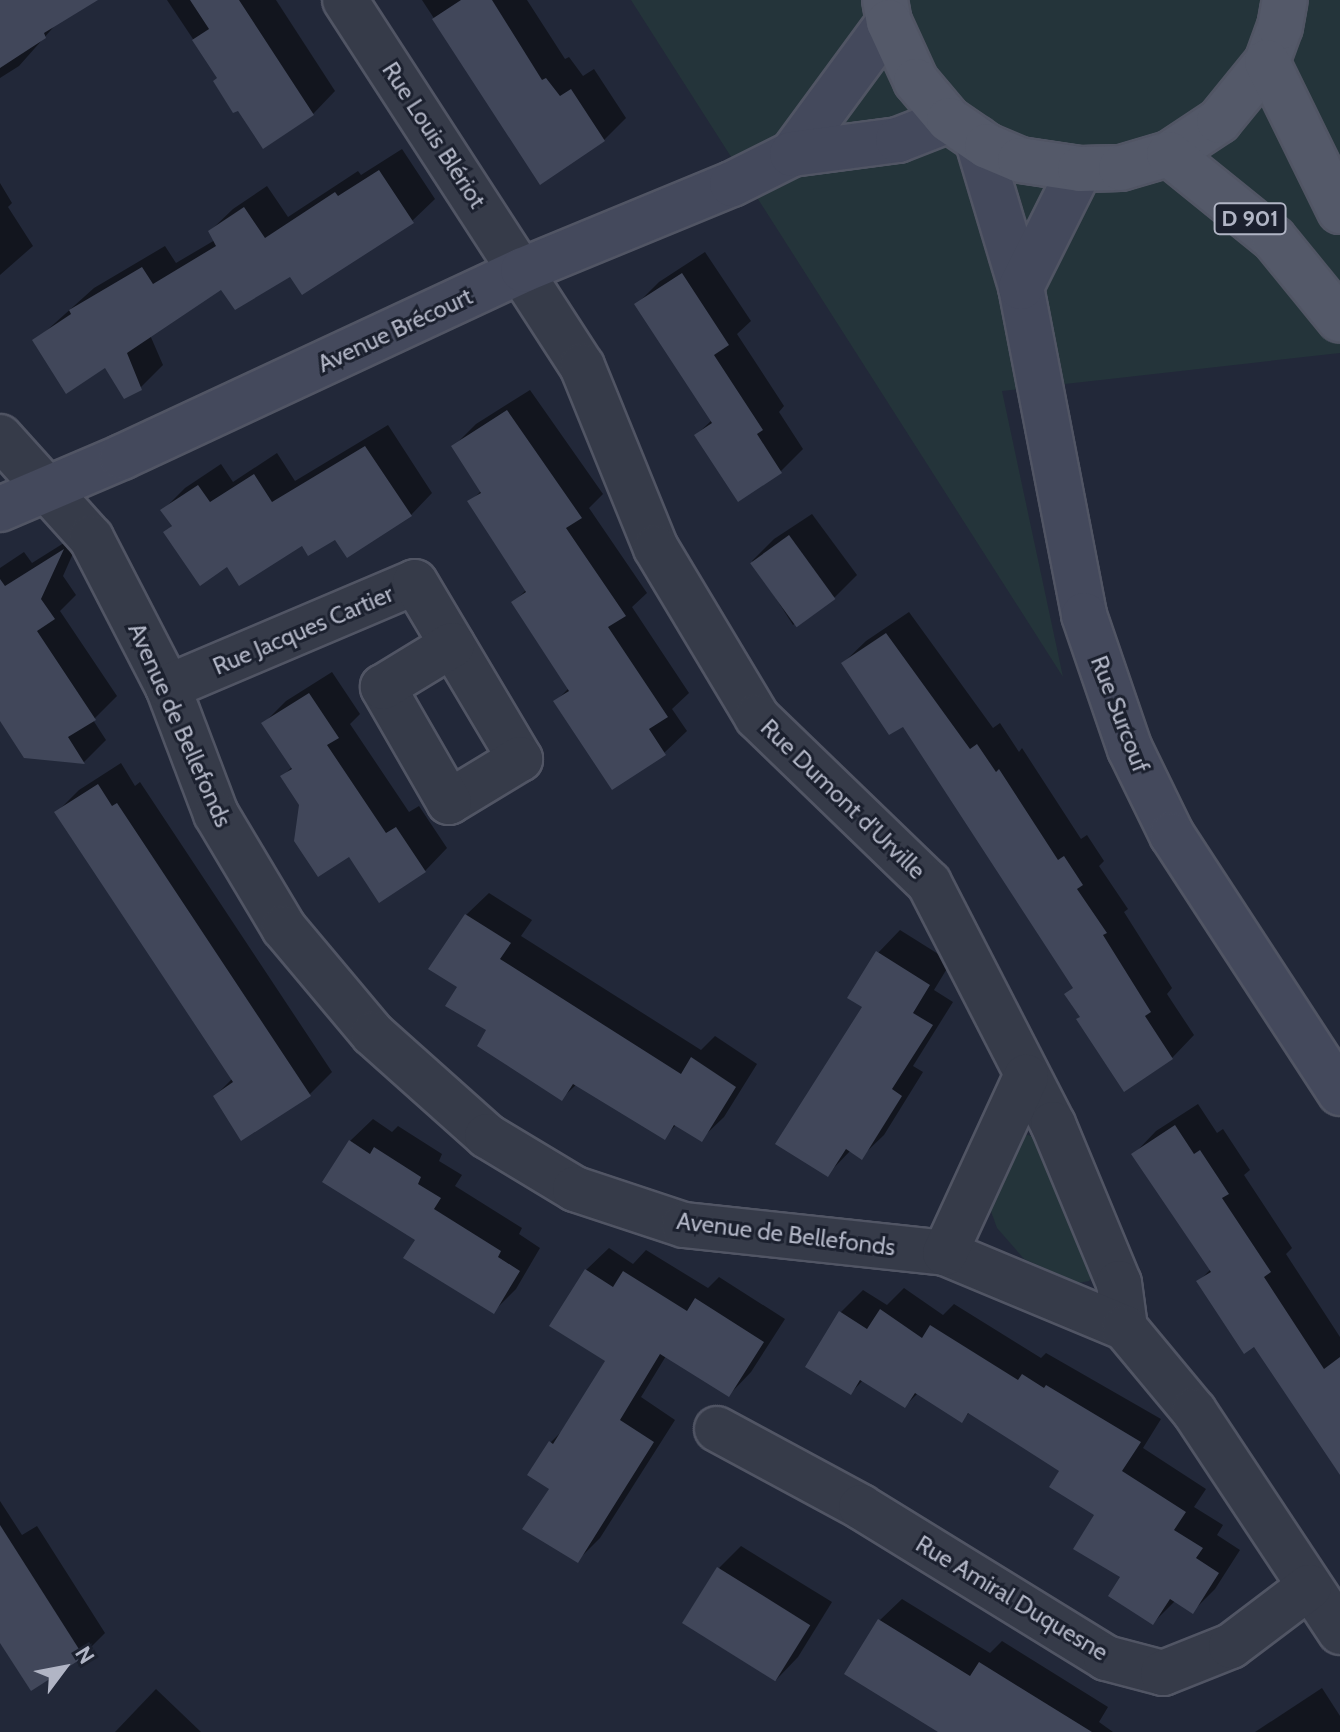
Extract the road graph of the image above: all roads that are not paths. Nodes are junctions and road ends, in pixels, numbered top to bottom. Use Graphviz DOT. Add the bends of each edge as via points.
graph roads {
  1 [pos="345,0"];
  2 [pos="1285,0"];
  3 [pos="887,11"];
  4 [pos="1267,62"];
  5 [pos="963,130"];
  6 [pos="792,154"];
  7 [pos="1169,154"];
  8 [pos="1080,169"];
  9 [pos="1340,211"];
  10 [pos="523,270"];
  11 [pos="1021,287"];
  12 [pos="1340,320"];
  13 [pos="0,437"];
  14 [pos="49,489"];
  15 [pos="0,509"];
  16 [pos="452,645"];
  17 [pos="168,687"];
  18 [pos="1026,1077"];
  19 [pos="1340,1093"];
  20 [pos="945,1253"];
  21 [pos="1125,1328"];
  22 [pos="717,1429"];
  23 [pos="1309,1587"];
  24 [pos="1340,1632"];
  1 -- 10 [label="street, Rue Louis Blériot"];
  2 -- 4 [label="main road"];
  3 -- 5 [label="main road" via="916,81"];
  3 -- 6 [label="main road, Avenue Brécourt"];
  4 -- 7 [label="main road" via="1219,121"];
  4 -- 9 [label="main road"];
  5 -- 6 [label="main road, Avenue Brécourt"];
  5 -- 8 [label="main road" via="1020,160"];
  5 -- 11 [label="main road, Rue Surcouf"];
  6 -- 10 [label="main road, Avenue Brécourt"];
  7 -- 8 [label="main road" via="1121,168"];
  7 -- 12 [label="main road, D 901" via="1274,239"];
  8 -- 11 [label="main road"];
  10 -- 14 [label="main road, Avenue Brécourt"];
  10 -- 18 [label="street, Rue Dumont d'Urville" via="582,366 656,548 757,717 929,883 997,1010"];
  11 -- 19 [label="main road, Rue Surcouf" via="1084,615 1130,749 1172,835"];
  13 -- 14 [label="street, Avenue de Bellefonds"];
  14 -- 15 [label="main road, Avenue Brécourt"];
  14 -- 17 [label="street, Avenue de Bellefonds" via="91,538"];
  16 -- 17 [label="street, Rue Jacques Cartier" via="415,582"];
  17 -- 20 [label="street, Avenue de Bellefonds" via="216,814 284,928 373,1034 487,1136 575,1189 684,1225"];
  18 -- 20 [label="street"];
  18 -- 21 [label="street, Rue Dumont d'Urville" via="1053,1124 1119,1283"];
  20 -- 21 [label="street, Avenue de Bellefonds"];
  21 -- 23 [label="street, Avenue de Bellefonds" via="1194,1411"];
  22 -- 23 [label="street, Rue Amiral Duquesne" via="861,1507 1106,1658 1163,1673 1231,1646"];
  23 -- 24 [label="street, Avenue de Bellefonds"];
}
